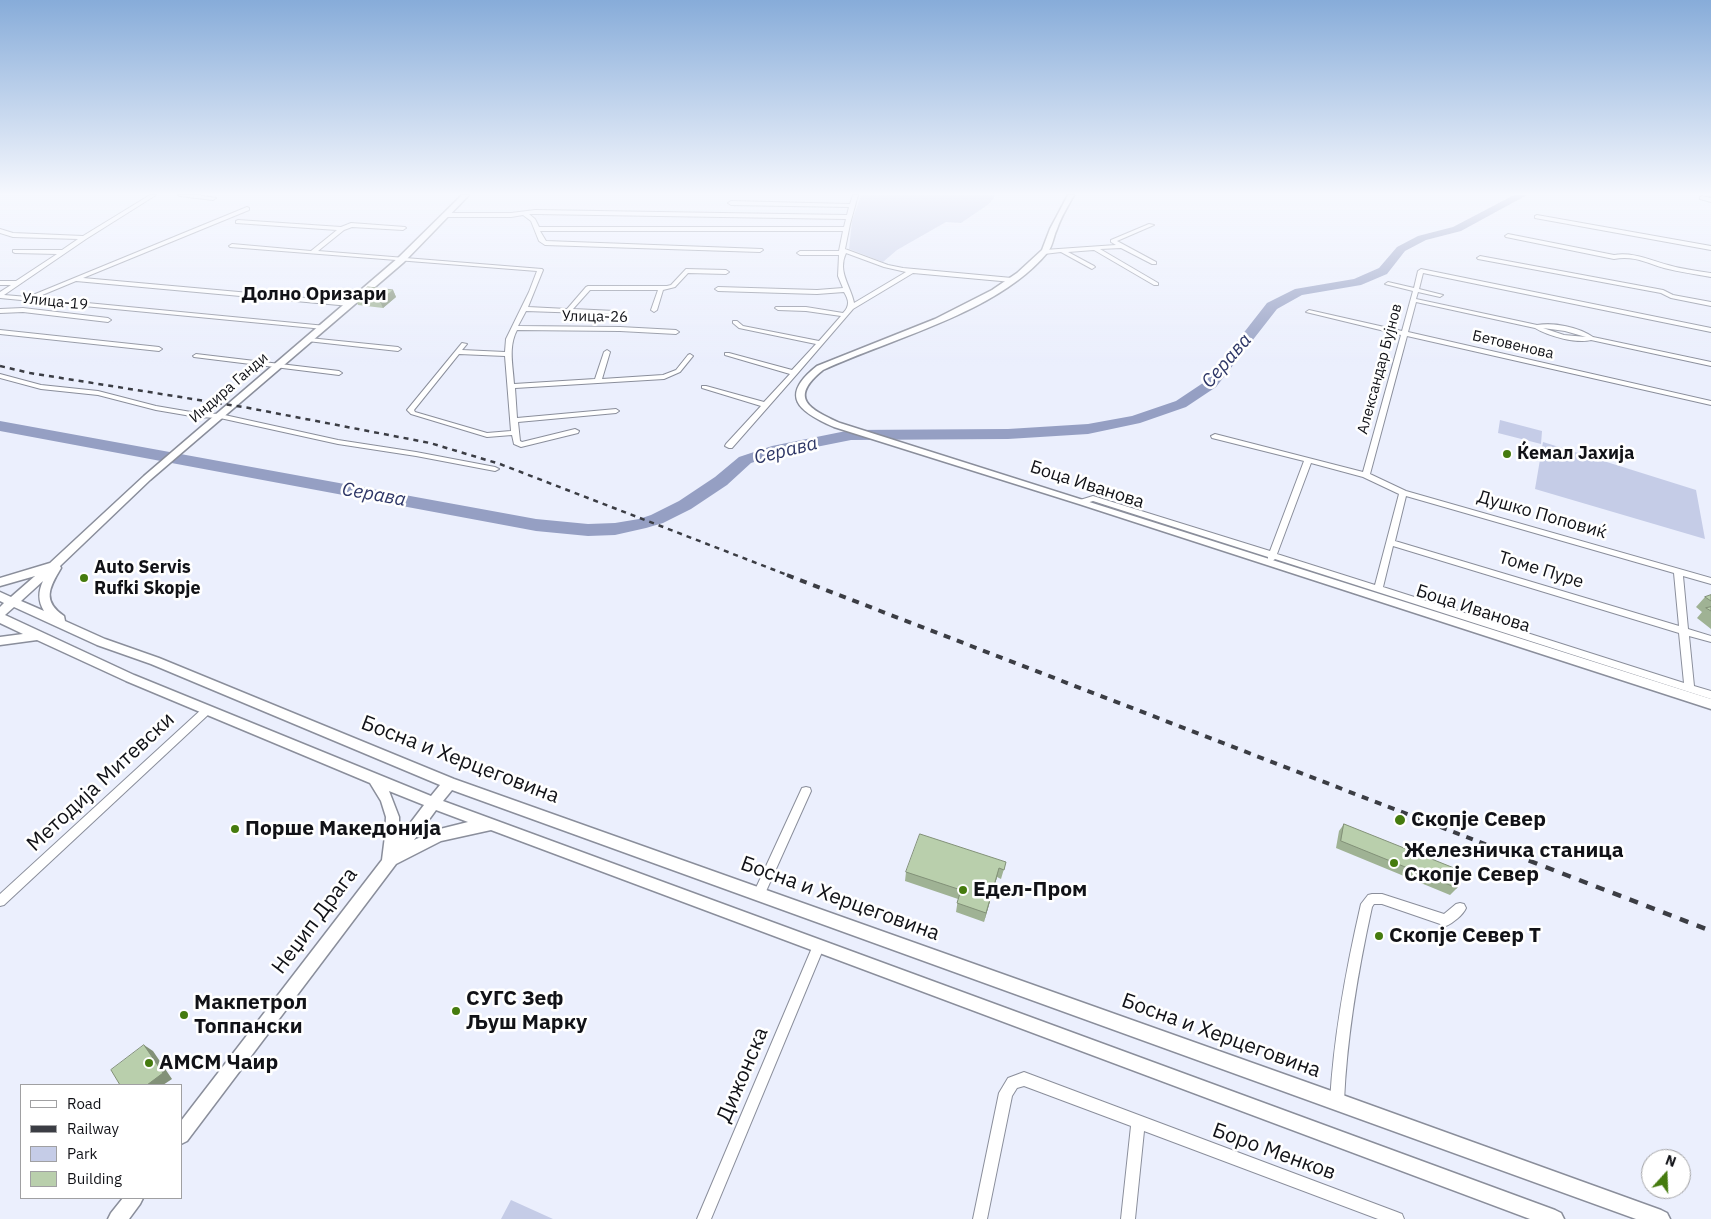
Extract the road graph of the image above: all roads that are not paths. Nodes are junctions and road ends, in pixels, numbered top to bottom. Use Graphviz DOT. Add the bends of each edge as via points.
graph roads {
  1 [pos="843,251"];
  2 [pos="58,252"];
  3 [pos="64,252"];
  4 [pos="142,252"];
  5 [pos="313,252"];
  6 [pos="409,252"];
  7 [pos="824,252"];
  8 [pos="846,252"];
  9 [pos="1044,252"];
  10 [pos="1065,252"];
  11 [pos="1101,252"];
  12 [pos="1133,252"];
  13 [pos="1588,252"];
  14 [pos="800,253"];
  15 [pos="1480,258"];
  16 [pos="401,260"];
  17 [pos="1154,263"];
  18 [pos="1092,267"];
  19 [pos="912,271"];
  20 [pos="726,272"];
  21 [pos="1711,275"];
  22 [pos="75,279"];
  23 [pos="1012,280"];
  24 [pos="0,283"];
  25 [pos="18,283"];
  26 [pos="1156,284"];
  27 [pos="1388,284"];
  28 [pos="661,288"];
  29 [pos="718,289"];
  30 [pos="846,290"];
  31 [pos="1416,290"];
  32 [pos="1440,294"];
  33 [pos="0,296"];
  34 [pos="29,298"];
  35 [pos="1413,300"];
  36 [pos="350,304"];
  37 [pos="1711,304"];
  38 [pos="778,308"];
  39 [pos="851,308"];
  40 [pos="524,309"];
  41 [pos="569,310"];
  42 [pos="654,310"];
  43 [pos="0,311"];
  44 [pos="613,312"];
  45 [pos="1309,312"];
  46 [pos="845,314"];
  47 [pos="108,320"];
  48 [pos="735,322"];
  49 [pos="324,327"];
  50 [pos="514,328"];
  51 [pos="1711,330"];
  52 [pos="0,332"];
  53 [pos="676,332"];
  54 [pos="1404,334"];
  55 [pos="309,340"];
  56 [pos="821,343"];
  57 [pos="464,344"];
  58 [pos="398,349"];
  59 [pos="159,350"];
  60 [pos="459,352"];
  61 [pos="607,352"];
  62 [pos="507,354"];
  63 [pos="727,354"];
  64 [pos="196,356"];
  65 [pos="690,356"];
  66 [pos="1711,364"];
  67 [pos="278,365"];
  68 [pos="339,374"];
  69 [pos="0,376"];
  70 [pos="792,376"];
  71 [pos="598,380"];
  72 [pos="801,385"];
  73 [pos="512,386"];
  74 [pos="704,387"];
  75 [pos="1711,403"];
  76 [pos="766,405"];
  77 [pos="616,411"];
  78 [pos="220,416"];
  79 [pos="515,420"];
  80 [pos="575,431"];
  81 [pos="515,433"];
  82 [pos="1215,436"];
  83 [pos="729,446"];
  84 [pos="1308,461"];
  85 [pos="495,470"];
  86 [pos="1366,475"];
  87 [pos="1402,492"];
  88 [pos="1390,542"];
  89 [pos="64,556"];
  90 [pos="1271,559"];
  91 [pos="1678,571"];
  92 [pos="1711,581"];
  93 [pos="0,582"];
  94 [pos="1378,589"];
  95 [pos="0,596"];
  96 [pos="12,602"];
  97 [pos="0,613"];
  98 [pos="0,618"];
  99 [pos="1683,630"];
  100 [pos="75,631"];
  101 [pos="39,636"];
  102 [pos="1711,639"];
  103 [pos="0,641"];
  104 [pos="1583,658"];
  105 [pos="1689,688"];
  106 [pos="1711,695"];
  107 [pos="1711,704"];
  108 [pos="206,711"];
  109 [pos="374,780"];
  110 [pos="448,782"];
  111 [pos="806,791"];
  112 [pos="433,804"];
  113 [pos="492,825"];
  114 [pos="387,863"];
  115 [pos="759,894"];
  116 [pos="0,901"];
  117 [pos="1460,908"];
  118 [pos="818,947"];
  119 [pos="1337,1101"];
  120 [pos="1138,1122"];
  121 [pos="182,1134"];
  122 [pos="133,1199"];
  123 [pos="117,1219"];
  124 [pos="704,1219"];
  125 [pos="980,1219"];
  126 [pos="1128,1219"];
  127 [pos="1397,1219"];
  128 [pos="1556,1219"];
  129 [pos="1661,1219"];
  1 -- 30 [label="street" via="840,274"];
  2 -- 3 [label="street"];
  3 -- 25 [label="street"];
  4 -- 22 [label="street"];
  5 -- 16 [label="street"];
  6 -- 16 [label="street, Индира Ганди"];
  7 -- 14 [label="street"];
  8 -- 19 [label="street"];
  9 -- 23 [label="street"];
  10 -- 18 [label="street"];
  11 -- 26 [label="street"];
  12 -- 17 [label="street"];
  13 -- 21 [label="street" via="1649,266"];
  15 -- 37 [label="street" via="1611,287"];
  16 -- 36 [label="street, Индира Ганди"];
  16 -- 40 [label="street" via="540,270"];
  19 -- 23 [label="street"];
  19 -- 39 [label="street"];
  20 -- 28 [label="street" via="686,271 673,286"];
  22 -- 34 [label="street"];
  22 -- 36 [label="street"];
  23 -- 72 [label="street" via="970,305 820,368"];
  24 -- 25 [label="street"];
  25 -- 33 [label="street"];
  27 -- 31 [label="street"];
  28 -- 41 [label="street" via="588,288"];
  28 -- 42 [label="street"];
  29 -- 30 [label="street"];
  30 -- 39 [label="street" via="852,302"];
  31 -- 32 [label="street"];
  31 -- 35 [label="street, Александар Бујнов"];
  31 -- 51 [label="street, Александар Бујнов" via="1421,271"];
  33 -- 34 [label="street"];
  34 -- 49 [label="street"];
  35 -- 54 [label="street, Александар Бујнов"];
  35 -- 66 [label="street" via="1537,327 1544,332 1588,341 1591,338"];
  36 -- 49 [label="street, Индира Ганди"];
  38 -- 46 [label="street"];
  39 -- 46 [label="street"];
  40 -- 41 [label="street"];
  40 -- 50 [label="street"];
  41 -- 44 [label="street"];
  43 -- 47 [label="street, Улица-19" via="23,310"];
  45 -- 54 [label="street, Бетовенова"];
  46 -- 56 [label="street"];
  48 -- 56 [label="street" via="741,327"];
  49 -- 55 [label="street, Индира Ганди"];
  50 -- 53 [label="street, Улица-26"];
  50 -- 62 [label="street"];
  52 -- 59 [label="street"];
  54 -- 75 [label="street, Бетовенова"];
  54 -- 86 [label="street, Александар Бујнов"];
  55 -- 58 [label="street"];
  55 -- 67 [label="street, Индира Ганди"];
  56 -- 70 [label="street"];
  57 -- 60 [label="street"];
  60 -- 62 [label="street"];
  60 -- 81 [label="street" via="410,410 487,435"];
  61 -- 71 [label="street"];
  62 -- 73 [label="street"];
  63 -- 70 [label="street"];
  64 -- 67 [label="street"];
  65 -- 71 [label="street" via="678,371 664,377"];
  67 -- 68 [label="street"];
  67 -- 78 [label="street, Индира Ганди"];
  69 -- 78 [label="street" via="41,388 98,393 156,408"];
  70 -- 72 [label="street"];
  70 -- 76 [label="street"];
  71 -- 73 [label="street"];
  72 -- 90 [label="street, Боца Иванова" via="799,392 805,408 837,425"];
  73 -- 79 [label="street"];
  74 -- 76 [label="street"];
  76 -- 83 [label="street"];
  77 -- 79 [label="street"];
  78 -- 85 [label="street" via="338,442"];
  78 -- 89 [label="street, Индира Ганди"];
  79 -- 81 [label="street"];
  80 -- 81 [label="street" via="521,445"];
  82 -- 84 [label="street, Душко Поповиќ"];
  84 -- 86 [label="street, Душко Поповиќ"];
  84 -- 90 [label="street"];
  86 -- 87 [label="street, Душко Поповиќ"];
  87 -- 88 [label="street"];
  87 -- 91 [label="street, Душко Поповиќ"];
  88 -- 94 [label="street"];
  88 -- 99 [label="street, Томе Пуре"];
  89 -- 93 [label="street" via="27,575"];
  89 -- 96 [label="street, Индира Ганди"];
  89 -- 100 [label="street" via="46,585 45,606"];
  90 -- 94 [label="street"];
  90 -- 104 [label="street, Боца Иванова"];
  91 -- 92 [label="street, Душко Поповиќ"];
  91 -- 99 [label="street"];
  94 -- 104 [label="street"];
  95 -- 96 [label="street, Босна и Херцеговина"];
  96 -- 97 [label="street, Индира Ганди"];
  96 -- 100 [label="street, Босна и Херцеговина"];
  98 -- 101 [label="street"];
  99 -- 102 [label="street, Томе Пуре"];
  99 -- 105 [label="street"];
  100 -- 110 [label="street, Босна и Херцеговина"];
  101 -- 103 [label="street"];
  101 -- 108 [label="street"];
  104 -- 105 [label="street"];
  104 -- 107 [label="street, Боца Иванова"];
  105 -- 106 [label="street"];
  108 -- 109 [label="street"];
  108 -- 116 [label="street, Методија Митевски"];
  109 -- 112 [label="street"];
  109 -- 114 [label="street" via="386,796 394,820"];
  110 -- 112 [label="street, Неџип Драга"];
  110 -- 115 [label="street, Босна и Херцеговина"];
  111 -- 115 [label="street"];
  112 -- 113 [label="street"];
  112 -- 114 [label="street, Неџип Драга"];
  113 -- 114 [label="street" via="438,834"];
  113 -- 118 [label="street"];
  114 -- 121 [label="street, Неџип Драга"];
  115 -- 119 [label="street, Босна и Херцеговина"];
  117 -- 119 [label="street" via="1446,920 1382,899 1372,898 1367,904 1340,1053"];
  118 -- 124 [label="street, Дижонска"];
  118 -- 128 [label="street"];
  119 -- 129 [label="street, Босна и Херцеговина"];
  120 -- 125 [label="street, Боро Менков" via="1024,1079 1013,1083 1006,1093"];
  120 -- 126 [label="street"];
  120 -- 127 [label="street, Боро Менков"];
  122 -- 123 [label="street"];
}
